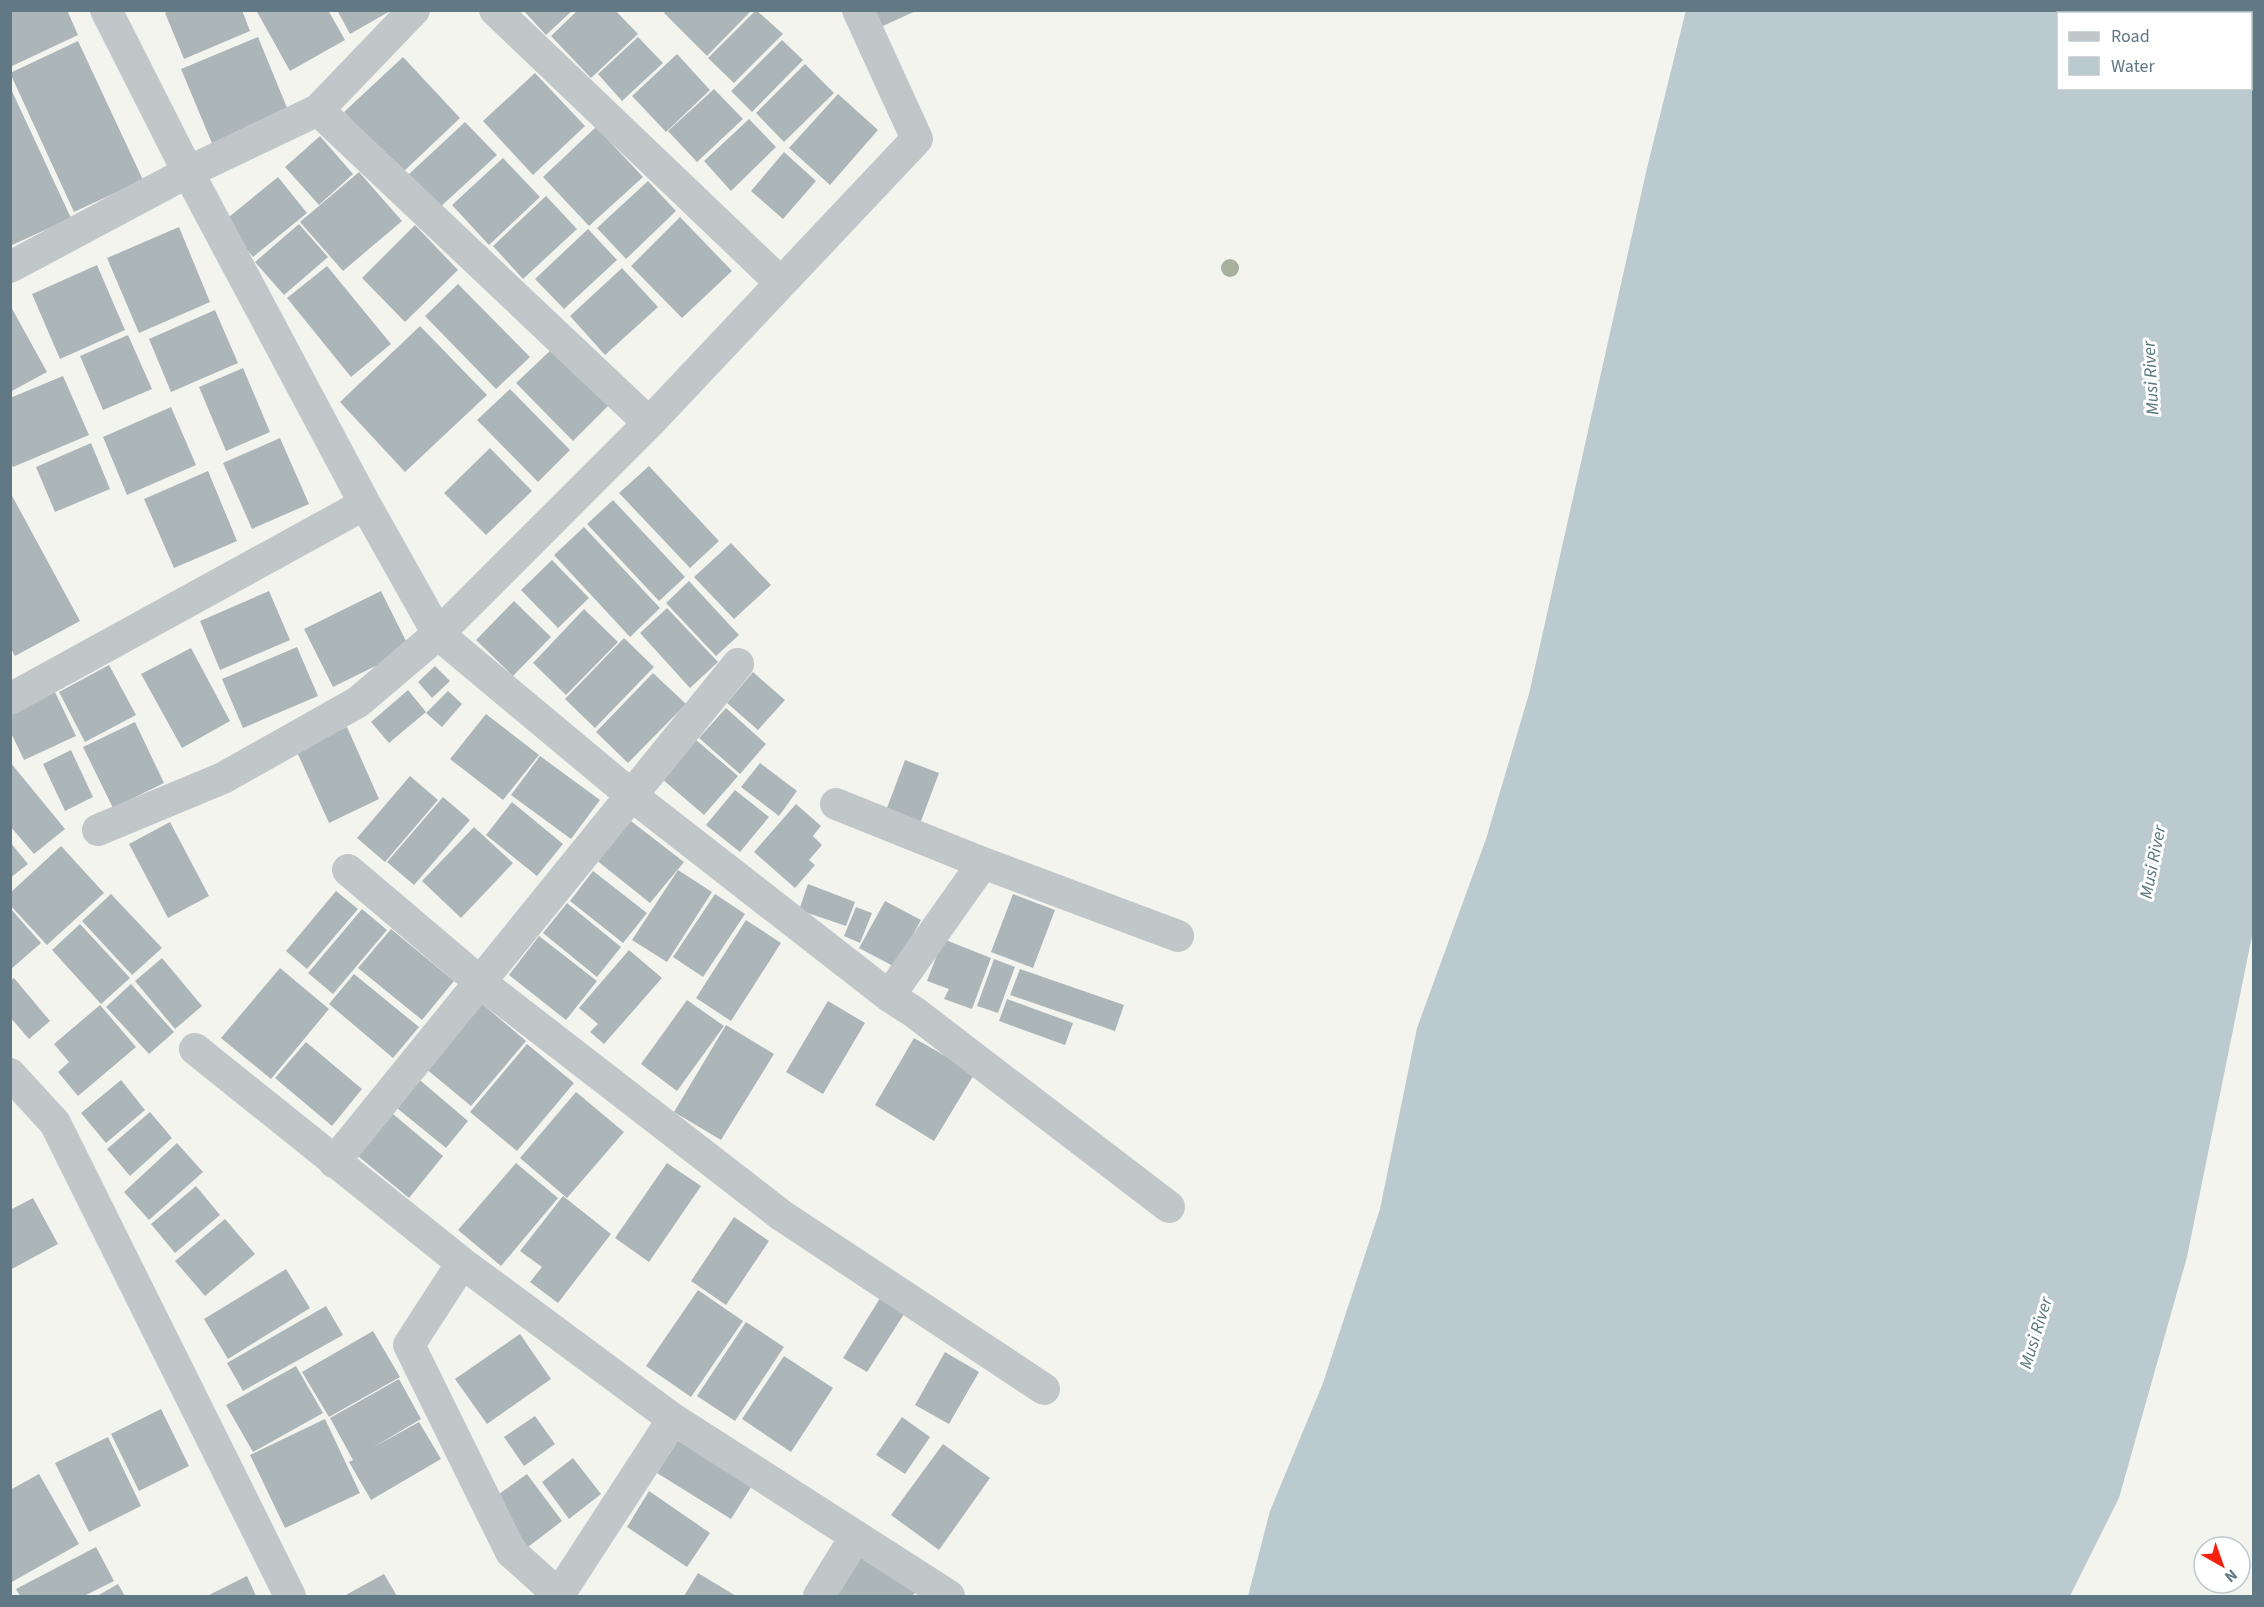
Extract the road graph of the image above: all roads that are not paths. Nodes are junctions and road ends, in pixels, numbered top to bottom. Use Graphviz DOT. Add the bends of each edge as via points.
graph roads {
  1 [pos="106,10"];
  2 [pos="414,10"];
  3 [pos="495,10"];
  4 [pos="858,10"];
  5 [pos="318,110"];
  6 [pos="188,172"];
  7 [pos="10,267"];
  8 [pos="781,283"];
  9 [pos="649,423"];
  10 [pos="365,504"];
  11 [pos="438,634"];
  12 [pos="738,664"];
  13 [pos="10,699"];
  14 [pos="631,795"];
  15 [pos="837,804"];
  16 [pos="98,830"];
  17 [pos="983,863"];
  18 [pos="348,870"];
  19 [pos="1178,936"];
  20 [pos="480,982"];
  21 [pos="889,996"];
  22 [pos="195,1049"];
  23 [pos="10,1074"];
  24 [pos="334,1162"];
  25 [pos="1169,1207"];
  26 [pos="462,1263"];
  27 [pos="1044,1389"];
  28 [pos="672,1419"];
  29 [pos="856,1536"];
  30 [pos="290,1596"];
  31 [pos="559,1596"];
  32 [pos="819,1596"];
  33 [pos="950,1596"];
  1 -- 6 [label="street"];
  2 -- 5 [label="street"];
  3 -- 8 [label="street"];
  4 -- 8 [label="street" via="917,139"];
  5 -- 6 [label="street"];
  5 -- 9 [label="street"];
  6 -- 7 [label="street"];
  6 -- 10 [label="street"];
  8 -- 9 [label="street"];
  9 -- 11 [label="street"];
  10 -- 11 [label="street"];
  10 -- 13 [label="street"];
  11 -- 14 [label="street"];
  11 -- 16 [label="street" via="357,702 223,778"];
  12 -- 14 [label="street"];
  14 -- 20 [label="street"];
  14 -- 21 [label="street"];
  15 -- 17 [label="street"];
  17 -- 19 [label="street"];
  17 -- 21 [label="street"];
  18 -- 20 [label="street"];
  20 -- 24 [label="street"];
  20 -- 27 [label="street" via="782,1215"];
  21 -- 25 [label="street"];
  22 -- 24 [label="street"];
  23 -- 30 [label="street" via="55,1123"];
  24 -- 26 [label="street"];
  26 -- 28 [label="street"];
  26 -- 31 [label="street" via="409,1345 511,1552"];
  28 -- 29 [label="street"];
  28 -- 31 [label="street"];
  29 -- 32 [label="street"];
  29 -- 33 [label="street"];
}
